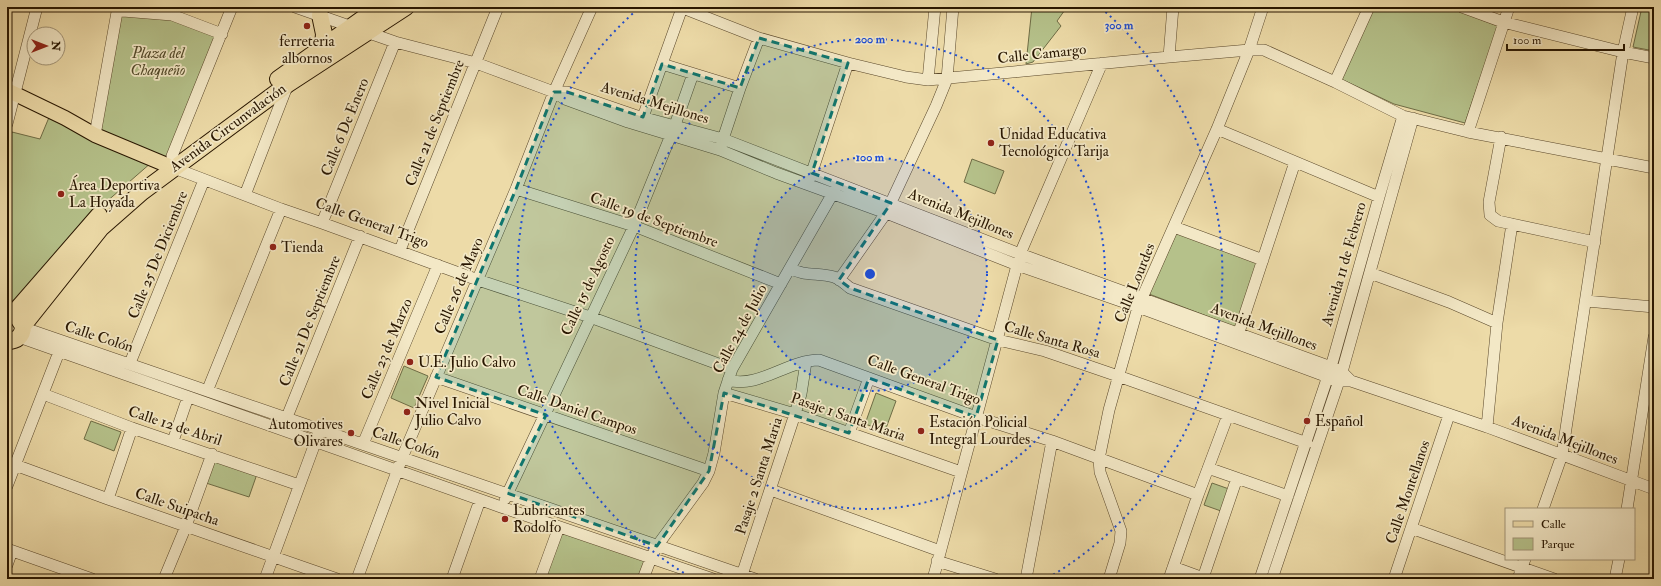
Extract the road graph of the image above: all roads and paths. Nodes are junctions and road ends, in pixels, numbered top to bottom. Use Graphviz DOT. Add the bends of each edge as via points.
graph roads {
  1 [pos="37,7"];
  2 [pos="232,7"];
  3 [pos="295,7"];
  4 [pos="379,7"];
  5 [pos="406,7"];
  6 [pos="498,7"];
  7 [pos="592,7"];
  8 [pos="681,7"];
  9 [pos="935,7"];
  10 [pos="953,7"];
  11 [pos="1173,7"];
  12 [pos="1263,7"];
  13 [pos="1369,7"];
  14 [pos="1462,7"];
  15 [pos="1509,7"];
  16 [pos="1634,7"];
  17 [pos="322,11"];
  18 [pos="1503,22"];
  19 [pos="352,27"];
  20 [pos="368,33"];
  21 [pos="222,34"];
  22 [pos="759,38"];
  23 [pos="395,42"];
  24 [pos="323,46"];
  25 [pos="1249,50"];
  26 [pos="1623,52"];
  27 [pos="1169,57"];
  28 [pos="1654,58"];
  29 [pos="848,63"];
  30 [pos="1102,63"];
  31 [pos="476,64"];
  32 [pos="662,64"];
  33 [pos="693,74"];
  34 [pos="947,79"];
  35 [pos="928,80"];
  36 [pos="1335,82"];
  37 [pos="288,84"];
  38 [pos="740,88"];
  39 [pos="10,92"];
  40 [pos="554,92"];
  41 [pos="643,117"];
  42 [pos="1408,117"];
  43 [pos="7,124"];
  44 [pos="1217,129"];
  45 [pos="673,130"];
  46 [pos="1468,132"];
  47 [pos="95,134"];
  48 [pos="1501,137"];
  49 [pos="723,139"];
  50 [pos="720,150"];
  51 [pos="1607,160"];
  52 [pos="170,162"];
  53 [pos="1295,162"];
  54 [pos="1654,168"];
  55 [pos="812,173"];
  56 [pos="204,180"];
  57 [pos="837,182"];
  58 [pos="807,184"];
  59 [pos="516,190"];
  60 [pos="833,194"];
  61 [pos="245,195"];
  62 [pos="1379,197"];
  63 [pos="889,208"];
  64 [pos="281,209"];
  65 [pos="322,223"];
  66 [pos="1512,224"];
  67 [pos="634,226"];
  68 [pos="1174,227"];
  69 [pos="360,236"];
  70 [pos="1595,242"];
  71 [pos="400,250"];
  72 [pos="1020,254"];
  73 [pos="1263,260"];
  74 [pos="438,265"];
  75 [pos="1017,265"];
  76 [pos="790,268"];
  77 [pos="1370,273"];
  78 [pos="478,280"];
  79 [pos="839,280"];
  80 [pos="781,284"];
  81 [pos="1586,301"];
  82 [pos="1140,303"];
  83 [pos="1654,307"];
  84 [pos="590,317"];
  85 [pos="1497,323"];
  86 [pos="14,332"];
  87 [pos="1240,333"];
  88 [pos="1654,337"];
  89 [pos="998,340"];
  90 [pos="1234,343"];
  91 [pos="59,352"];
  92 [pos="806,362"];
  93 [pos="130,363"];
  94 [pos="732,368"];
  95 [pos="1329,372"];
  96 [pos="1118,376"];
  97 [pos="436,377"];
  98 [pos="1341,377"];
  99 [pos="869,378"];
  100 [pos="728,380"];
  101 [pos="208,389"];
  102 [pos="724,393"];
  103 [pos="43,394"];
  104 [pos="188,397"];
  105 [pos="795,414"];
  106 [pos="546,415"];
  107 [pos="1228,415"];
  108 [pos="1449,415"];
  109 [pos="287,417"];
  110 [pos="976,417"];
  111 [pos="1487,427"];
  112 [pos="132,428"];
  113 [pos="320,428"];
  114 [pos="850,433"];
  115 [pos="173,441"];
  116 [pos="316,441"];
  117 [pos="1052,441"];
  118 [pos="1307,443"];
  119 [pos="363,444"];
  120 [pos="212,454"];
  121 [pos="1562,455"];
  122 [pos="402,458"];
  123 [pos="1099,459"];
  124 [pos="11,464"];
  125 [pos="1208,468"];
  126 [pos="398,470"];
  127 [pos="709,471"];
  128 [pos="961,472"];
  129 [pos="1237,478"];
  130 [pos="1632,482"];
  131 [pos="299,485"];
  132 [pos="7,486"];
  133 [pos="1654,489"];
  134 [pos="771,490"];
  135 [pos="507,493"];
  136 [pos="1198,494"];
  137 [pos="1288,496"];
  138 [pos="108,499"];
  139 [pos="480,500"];
  140 [pos="501,507"];
  141 [pos="1543,508"];
  142 [pos="1627,508"];
  143 [pos="186,526"];
  144 [pos="559,527"];
  145 [pos="1411,528"];
  146 [pos="657,546"];
  147 [pos="9,550"];
  148 [pos="274,556"];
  149 [pos="938,556"];
  150 [pos="651,558"];
  151 [pos="1619,560"];
  152 [pos="7,564"];
  153 [pos="1173,567"];
  154 [pos="1522,569"];
  155 [pos="742,575"];
  156 [pos="92,579"];
  157 [pos="164,579"];
  158 [pos="266,579"];
  159 [pos="337,579"];
  160 [pos="357,579"];
  161 [pos="452,579"];
  162 [pos="540,579"];
  163 [pos="643,579"];
  164 [pos="713,579"];
  165 [pos="755,579"];
  166 [pos="933,579"];
  167 [pos="995,579"];
  168 [pos="1026,579"];
  169 [pos="1109,579"];
  170 [pos="1169,579"];
  171 [pos="1260,579"];
  172 [pos="1272,579"];
  173 [pos="1394,579"];
  174 [pos="1554,579"];
  175 [pos="1615,579"];
  1 -- 39 [label="street"];
  2 -- 21 [label="street"];
  3 -- 17 [label="street, Avenida Mejillones"];
  4 -- 19 [label="highway, Avenida Circunvalación"];
  5 -- 20 [label="highway, Avenida Circunvalación"];
  6 -- 31 [label="street, Calle 21 de Septiembre"];
  7 -- 40 [label="street, Calle 26 de Mayo"];
  8 -- 22 [label="street, Calle Camargo"];
  8 -- 32 [label="street"];
  9 -- 35 [label="street"];
  10 -- 34 [label="street"];
  11 -- 27 [label="street"];
  12 -- 25 [label="street, Calle Lourdes"];
  13 -- 36 [label="street"];
  14 -- 18 [label="street"];
  15 -- 18 [label="street"];
  16 -- 26 [label="street"];
  17 -- 19 [label="street, Avenida Mejillones"];
  17 -- 24 [label="highway"];
  18 -- 26 [label="street"];
  18 -- 46 [label="street"];
  19 -- 20 [label="street, Avenida Mejillones"];
  19 -- 24 [label="highway, Avenida Circunvalación"];
  20 -- 23 [label="street, Avenida Mejillones"];
  20 -- 37 [label="highway, Avenida Circunvalación"];
  21 -- 47 [label="street" via="172,15 117,12"];
  21 -- 52 [label="street"];
  22 -- 29 [label="street, Calle Camargo"];
  22 -- 38 [label="street"];
  23 -- 31 [label="street, Avenida Mejillones"];
  23 -- 65 [label="street, Calle 6 De Enero"];
  24 -- 52 [label="highway, Avenida Circunvalación"];
  25 -- 27 [label="street, Calle Camargo"];
  25 -- 36 [label="street, Calle Camargo" via="1264,50"];
  25 -- 44 [label="street, Calle Lourdes"];
  26 -- 28 [label="street"];
  26 -- 51 [label="street"];
  27 -- 30 [label="street, Calle Camargo"];
  29 -- 35 [label="street, Calle Camargo"];
  29 -- 55 [label="street"];
  30 -- 34 [label="street, Calle Camargo"];
  30 -- 72 [label="street"];
  31 -- 40 [label="street, Avenida Mejillones"];
  31 -- 71 [label="street, Calle 21 de Septiembre"];
  32 -- 33 [label="street"];
  32 -- 41 [label="street"];
  33 -- 38 [label="street"];
  33 -- 45 [label="street, Calle 15 de Agosto"];
  34 -- 35 [label="street, Calle Camargo"];
  34 -- 63 [label="street"];
  36 -- 42 [label="street, Calle Camargo"];
  37 -- 52 [label="highway, Avenida Circunvalación"];
  37 -- 61 [label="street"];
  38 -- 49 [label="street"];
  39 -- 43 [label="street"];
  39 -- 47 [label="main road, Calle General Trigo"];
  40 -- 41 [label="street, Avenida Mejillones" via="567,92"];
  40 -- 45 [label="street, Avenida Mejillones" via="565,99 628,122"];
  40 -- 59 [label="street, Calle 26 de Mayo"];
  41 -- 45 [label="street, Avenida Mejillones"];
  42 -- 46 [label="street, Calle Camargo"];
  42 -- 62 [label="street, Avenida 11 de Febrero"];
  42 -- 77 [label="street, Avenida 11 de Febrero"];
  44 -- 53 [label="street"];
  44 -- 68 [label="street, Calle Lourdes"];
  45 -- 49 [label="street, Avenida Mejillones"];
  45 -- 50 [label="street, Avenida Mejillones"];
  45 -- 67 [label="street, Calle 15 de Agosto"];
  46 -- 48 [label="street, Calle Camargo"];
  47 -- 52 [label="main road, Calle General Trigo"];
  48 -- 51 [label="street, Calle Camargo"];
  48 -- 66 [label="street" via="1489,202 1490,215 1498,221"];
  49 -- 50 [label="street"];
  49 -- 55 [label="street, Avenida Mejillones"];
  50 -- 58 [label="street, Avenida Mejillones"];
  51 -- 54 [label="street, Calle Camargo"];
  51 -- 70 [label="street"];
  52 -- 56 [label="street, Calle General Trigo"];
  52 -- 86 [label="highway, Avenida Circunvalación" via="142,192 101,228"];
  53 -- 62 [label="street"];
  53 -- 73 [label="street"];
  55 -- 57 [label="street, Avenida Mejillones"];
  55 -- 58 [label="street"];
  56 -- 61 [label="street, Calle General Trigo"];
  56 -- 93 [label="street, Calle 25 De Diciembre"];
  57 -- 60 [label="street, Calle 24 de Julio"];
  57 -- 63 [label="street, Avenida Mejillones"];
  58 -- 60 [label="street, Avenida Mejillones"];
  59 -- 67 [label="street, Calle 19 de Septiembre"];
  59 -- 78 [label="street, Calle 26 de Mayo"];
  60 -- 63 [label="street, Avenida Mejillones"];
  60 -- 76 [label="street, Calle 24 de Julio"];
  61 -- 64 [label="street, Calle General Trigo"];
  62 -- 95 [label="street, Avenida 11 de Febrero"];
  63 -- 72 [label="street, Avenida Mejillones"];
  63 -- 75 [label="street, Avenida Mejillones"];
  63 -- 79 [label="street"];
  64 -- 65 [label="street, Calle General Trigo"];
  64 -- 101 [label="street"];
  65 -- 69 [label="street, Calle General Trigo"];
  66 -- 70 [label="street"];
  66 -- 85 [label="street"];
  67 -- 80 [label="street, Calle 19 de Septiembre"];
  67 -- 84 [label="street, Calle 15 de Agosto"];
  68 -- 73 [label="street"];
  68 -- 82 [label="street, Calle Lourdes"];
  69 -- 71 [label="street, Calle General Trigo"];
  69 -- 109 [label="street, Calle 21 De Septiembre"];
  70 -- 81 [label="street"];
  71 -- 74 [label="street, Calle General Trigo"];
  72 -- 75 [label="street"];
  72 -- 82 [label="street, Avenida Mejillones"];
  73 -- 87 [label="street"];
  74 -- 78 [label="street, Calle General Trigo"];
  74 -- 119 [label="street, Calle 23 de Marzo"];
  75 -- 82 [label="street, Avenida Mejillones"];
  75 -- 89 [label="street"];
  76 -- 79 [label="street, Calle Santa Rosa" via="796,272 826,275"];
  76 -- 80 [label="street, Calle 24 de Julio"];
  77 -- 85 [label="street"];
  77 -- 98 [label="street, Avenida 11 de Febrero"];
  78 -- 84 [label="street, Calle General Trigo"];
  78 -- 97 [label="street, Calle 26 de Mayo"];
  79 -- 89 [label="street, Calle Santa Rosa" via="850,288"];
  80 -- 94 [label="street, Calle 24 de Julio"];
  81 -- 83 [label="street"];
  81 -- 121 [label="street"];
  82 -- 87 [label="street, Avenida Mejillones"];
  82 -- 90 [label="street, Avenida Mejillones"];
  82 -- 96 [label="street, Calle Lourdes"];
  84 -- 94 [label="street, Calle General Trigo"];
  84 -- 106 [label="street, Calle 15 de Agosto"];
  85 -- 111 [label="street"];
  86 -- 91 [label="street, Calle Colón"];
  86 -- 93 [label="street, Calle Colón" via="33,331"];
  87 -- 90 [label="street"];
  87 -- 95 [label="street, Avenida Mejillones"];
  88 -- 130 [label="street"];
  89 -- 96 [label="street, Calle Santa Rosa" via="1045,351"];
  89 -- 110 [label="street"];
  90 -- 95 [label="street, Avenida Mejillones"];
  91 -- 103 [label="street"];
  91 -- 104 [label="street, Calle Colón"];
  92 -- 99 [label="street, Calle General Trigo" via="819,360"];
  92 -- 100 [label="street, Calle General Trigo" via="747,381"];
  92 -- 105 [label="street, Pasaje 2 Santa Maria"];
  93 -- 101 [label="street, Calle Colón"];
  94 -- 100 [label="street, Calle 24 de Julio"];
  95 -- 98 [label="street, Avenida Mejillones"];
  95 -- 118 [label="street, Avenida 11 de Febrero"];
  96 -- 107 [label="street, Calle Santa Rosa"];
  96 -- 123 [label="street, Calle Lourdes"];
  97 -- 106 [label="street, Calle Daniel Campos"];
  97 -- 122 [label="street, Calle 26 de Mayo"];
  98 -- 108 [label="street, Avenida Mejillones"];
  98 -- 172 [label="street, Avenida 11 de Febrero"];
  99 -- 110 [label="street, Calle General Trigo"];
  99 -- 114 [label="street"];
  100 -- 102 [label="street, Calle 24 de Julio"];
  101 -- 109 [label="street, Calle Colón"];
  102 -- 105 [label="street, Pasaje 1 Santa Maria"];
  102 -- 127 [label="street, Calle 24 de Julio"];
  103 -- 112 [label="street, Calle 12 de Abril"];
  103 -- 124 [label="street"];
  104 -- 115 [label="street"];
  104 -- 116 [label="street, Calle Colón"];
  105 -- 114 [label="street, Pasaje 1 Santa Maria"];
  105 -- 134 [label="street, Pasaje 2 Santa Maria"];
  106 -- 127 [label="street, Calle Daniel Campos"];
  106 -- 135 [label="street, Calle 15 de Agosto"];
  107 -- 118 [label="street, Calle Santa Rosa"];
  107 -- 125 [label="street"];
  108 -- 111 [label="street, Avenida Mejillones"];
  108 -- 145 [label="street, Calle Montellanos"];
  109 -- 113 [label="street, Calle Colón"];
  110 -- 117 [label="street, Calle General Trigo"];
  110 -- 128 [label="street"];
  111 -- 121 [label="street, Avenida Mejillones"];
  112 -- 115 [label="street, Calle 12 de Abril"];
  112 -- 138 [label="street"];
  113 -- 116 [label="street"];
  113 -- 119 [label="street, Calle Colón"];
  114 -- 128 [label="street, Pasaje 1 Santa Maria"];
  115 -- 120 [label="street, Calle 12 de Abril"];
  116 -- 126 [label="street, Calle Colón"];
  116 -- 131 [label="street"];
  117 -- 123 [label="street, Calle General Trigo"];
  117 -- 168 [label="street"];
  118 -- 137 [label="street, Avenida 11 de Febrero"];
  119 -- 122 [label="street, Calle Colón"];
  120 -- 131 [label="street, Calle 12 de Abril"];
  120 -- 143 [label="street"];
  121 -- 130 [label="street, Avenida Mejillones"];
  121 -- 141 [label="street"];
  122 -- 126 [label="street, Calle 26 de Mayo"];
  122 -- 135 [label="street, Calle Colón"];
  123 -- 136 [label="street, Calle General Trigo"];
  123 -- 169 [label="street, Calle Lourdes" via="1100,472 1121,531"];
  124 -- 132 [label="street"];
  124 -- 138 [label="street, Calle Suipacha"];
  125 -- 129 [label="street"];
  125 -- 136 [label="street"];
  126 -- 139 [label="street, Calle Colón"];
  126 -- 160 [label="street, Calle 26 de Mayo"];
  127 -- 146 [label="street, Calle 24 de Julio" via="703,484"];
  128 -- 149 [label="street"];
  129 -- 137 [label="street"];
  129 -- 153 [label="street" via="1204,577"];
  130 -- 133 [label="street, Avenida Mejillones"];
  130 -- 142 [label="street"];
  131 -- 148 [label="street"];
  134 -- 149 [label="street"];
  134 -- 155 [label="street, Pasaje 2 Santa Maria"];
  135 -- 140 [label="street, Calle 15 de Agosto"];
  135 -- 146 [label="street, Calle Colón"];
  136 -- 153 [label="street"];
  137 -- 171 [label="street, Avenida 11 de Febrero"];
  138 -- 143 [label="street, Calle Suipacha"];
  139 -- 140 [label="street, Calle Colón"];
  139 -- 161 [label="street"];
  140 -- 144 [label="street, Calle Colón"];
  143 -- 148 [label="street, Calle Suipacha"];
  143 -- 157 [label="street"];
  144 -- 150 [label="street, Calle Colón"];
  144 -- 162 [label="street"];
  145 -- 154 [label="street"];
  145 -- 173 [label="street, Calle Montellanos"];
  146 -- 150 [label="street, Calle 24 de Julio"];
  146 -- 155 [label="street, Calle Colón"];
  147 -- 152 [label="street"];
  147 -- 156 [label="street"];
  148 -- 158 [label="street"];
  148 -- 159 [label="street, Calle Suipacha"];
  149 -- 166 [label="street"];
  149 -- 167 [label="street"];
  150 -- 163 [label="street, Calle 24 de Julio"];
  150 -- 164 [label="street, Calle Colón"];
  151 -- 175 [label="street"];
  153 -- 170 [label="street"];
  154 -- 174 [label="street"];
  155 -- 165 [label="street, Calle Colón"];
}
